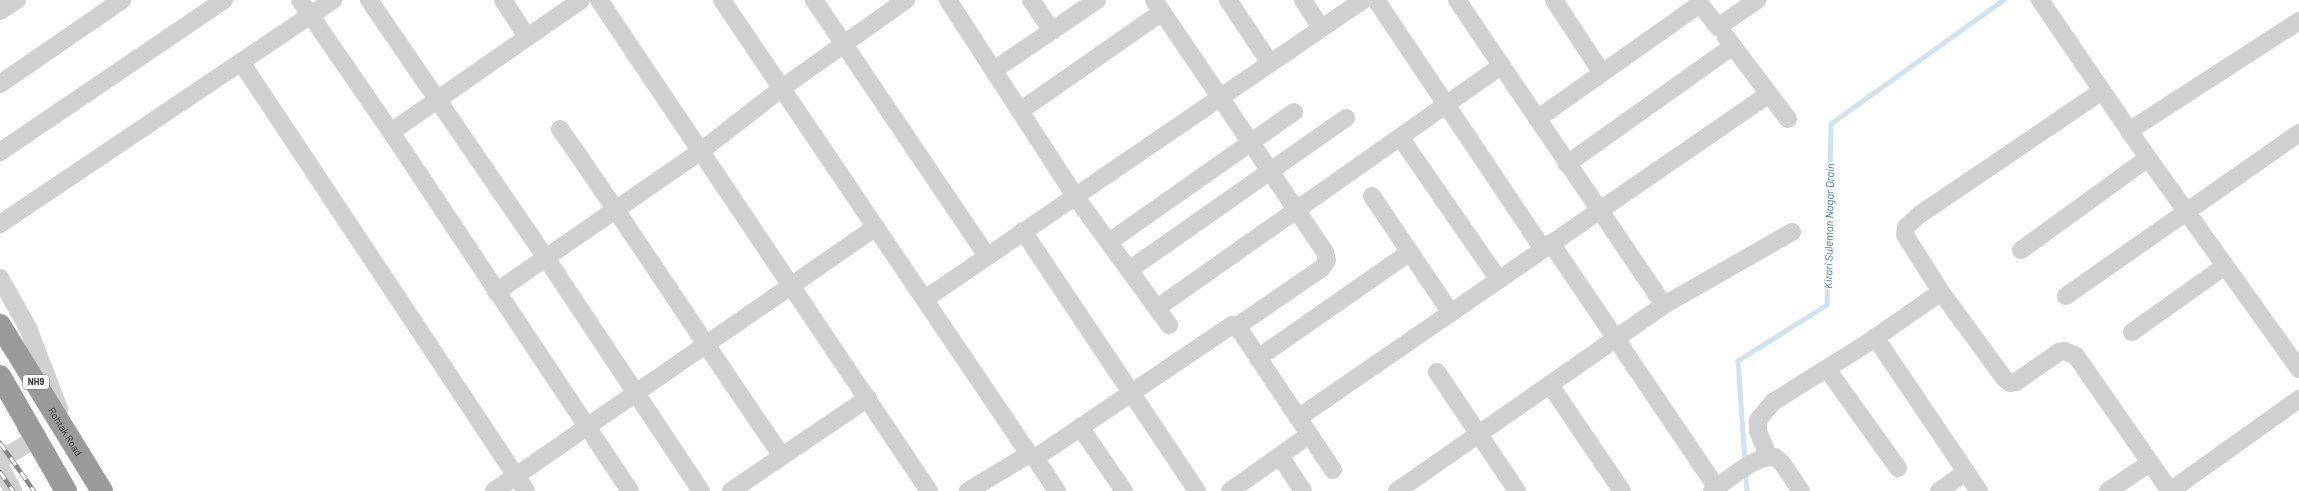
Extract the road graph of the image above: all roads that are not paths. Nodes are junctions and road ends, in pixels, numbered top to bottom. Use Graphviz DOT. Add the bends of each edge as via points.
graph roads {
  1 [pos="16,0"];
  2 [pos="224,0"];
  3 [pos="300,0"];
  4 [pos="333,0"];
  5 [pos="369,0"];
  6 [pos="503,0"];
  7 [pos="581,0"];
  8 [pos="599,0"];
  9 [pos="722,0"];
  10 [pos="814,0"];
  11 [pos="906,0"];
  12 [pos="948,0"];
  13 [pos="1031,0"];
  14 [pos="1097,0"];
  15 [pos="1228,0"];
  16 [pos="1303,0"];
  17 [pos="1363,0"];
  18 [pos="1376,0"];
  19 [pos="1457,0"];
  20 [pos="1554,0"];
  21 [pos="1757,0"];
  22 [pos="2040,0"];
  23 [pos="117,2"];
  24 [pos="1699,2"];
  25 [pos="886,6"];
  26 [pos="1158,6"];
  27 [pos="1,10"];
  28 [pos="311,16"];
  29 [pos="2299,21"];
  30 [pos="1718,27"];
  31 [pos="1322,28"];
  32 [pos="1052,31"];
  33 [pos="527,37"];
  34 [pos="843,44"];
  35 [pos="1733,46"];
  36 [pos="241,62"];
  37 [pos="1270,63"];
  38 [pos="1501,66"];
  39 [pos="994,70"];
  40 [pos="1602,73"];
  41 [pos="0,84"];
  42 [pos="782,88"];
  43 [pos="2102,91"];
  44 [pos="1769,94"];
  45 [pos="1219,98"];
  46 [pos="437,100"];
  47 [pos="1445,106"];
  48 [pos="1020,111"];
  49 [pos="1294,112"];
  50 [pos="1346,118"];
  51 [pos="1537,119"];
  52 [pos="1788,119"];
  53 [pos="560,129"];
  54 [pos="2130,130"];
  55 [pos="391,132"];
  56 [pos="2299,133"];
  57 [pos="1400,137"];
  58 [pos="1250,143"];
  59 [pos="701,151"];
  60 [pos="0,152"];
  61 [pos="2148,158"];
  62 [pos="1567,164"];
  63 [pos="1269,172"];
  64 [pos="1075,196"];
  65 [pos="1372,196"];
  66 [pos="617,209"];
  67 [pos="1296,210"];
  68 [pos="1599,210"];
  69 [pos="2186,211"];
  70 [pos="0,224"];
  71 [pos="876,227"];
  72 [pos="1024,231"];
  73 [pos="1792,232"];
  74 [pos="1109,242"];
  75 [pos="1547,246"];
  76 [pos="2021,250"];
  77 [pos="1410,252"];
  78 [pos="987,256"];
  79 [pos="546,258"];
  80 [pos="2225,266"];
  81 [pos="1129,270"];
  82 [pos="0,278"];
  83 [pos="1499,280"];
  84 [pos="792,285"];
  85 [pos="496,292"];
  86 [pos="1941,292"];
  87 [pos="2066,296"];
  88 [pos="925,299"];
  89 [pos="1664,305"];
  90 [pos="1156,308"];
  91 [pos="1451,312"];
  92 [pos="0,325"];
  93 [pos="1169,325"];
  94 [pos="1236,327"];
  95 [pos="2132,332"];
  96 [pos="1875,337"];
  97 [pos="1616,339"];
  98 [pos="705,345"];
  99 [pos="1258,358"];
  100 [pos="1827,369"];
  101 [pos="2299,369"];
  102 [pos="1437,372"];
  103 [pos="0,376"];
  104 [pos="1550,385"];
  105 [pos="1131,392"];
  106 [pos="636,393"];
  107 [pos="0,394"];
  108 [pos="868,398"];
  109 [pos="2299,399"];
  110 [pos="1298,418"];
  111 [pos="587,427"];
  112 [pos="1080,427"];
  113 [pos="1309,434"];
  114 [pos="1478,435"];
  115 [pos="35,439"];
  116 [pos="71,440"];
  117 [pos="782,456"];
  118 [pos="1032,456"];
  119 [pos="1280,456"];
  120 [pos="1763,458"];
  121 [pos="0,460"];
  122 [pos="2150,463"];
  123 [pos="0,466"];
  124 [pos="1898,468"];
  125 [pos="1333,470"];
  126 [pos="1966,472"];
  127 [pos="516,476"];
  128 [pos="988,486"];
  129 [pos="1719,486"];
  130 [pos="13,491"];
  131 [pos="66,491"];
  132 [pos="102,491"];
  133 [pos="494,491"];
  134 [pos="526,491"];
  135 [pos="630,491"];
  136 [pos="701,491"];
  137 [pos="731,491"];
  138 [pos="929,491"];
  139 [pos="968,491"];
  140 [pos="1057,491"];
  141 [pos="1124,491"];
  142 [pos="1197,491"];
  143 [pos="1230,491"];
  144 [pos="1303,491"];
  145 [pos="1397,491"];
  146 [pos="1517,491"];
  147 [pos="1622,491"];
  148 [pos="1801,491"];
  149 [pos="1939,491"];
  150 [pos="1979,491"];
  151 [pos="2108,491"];
  152 [pos="2170,491"];
  1 -- 27 [label="street"];
  2 -- 60 [label="street"];
  3 -- 28 [label="street"];
  4 -- 28 [label="street"];
  5 -- 46 [label="street"];
  6 -- 33 [label="street"];
  7 -- 33 [label="street"];
  8 -- 59 [label="street"];
  9 -- 42 [label="street"];
  10 -- 34 [label="street"];
  11 -- 25 [label="street"];
  12 -- 39 [label="street"];
  13 -- 32 [label="street"];
  14 -- 32 [label="street"];
  15 -- 37 [label="street"];
  16 -- 31 [label="street"];
  17 -- 31 [label="street"];
  18 -- 47 [label="street"];
  19 -- 38 [label="street"];
  20 -- 40 [label="street"];
  21 -- 30 [label="street"];
  22 -- 43 [label="street"];
  23 -- 41 [label="street"];
  24 -- 30 [label="street"];
  24 -- 40 [label="street"];
  25 -- 34 [label="street"];
  26 -- 45 [label="street"];
  26 -- 48 [label="street"];
  28 -- 36 [label="street"];
  28 -- 55 [label="street"];
  29 -- 54 [label="street"];
  30 -- 35 [label="street"];
  31 -- 37 [label="street"];
  32 -- 39 [label="street"];
  33 -- 46 [label="street"];
  34 -- 42 [label="street"];
  34 -- 78 [label="street"];
  35 -- 44 [label="street"];
  35 -- 62 [label="street"];
  36 -- 70 [label="street"];
  36 -- 127 [label="street"];
  37 -- 45 [label="street"];
  38 -- 47 [label="street"];
  38 -- 51 [label="street"];
  39 -- 48 [label="street"];
  40 -- 51 [label="street"];
  42 -- 59 [label="street"];
  42 -- 71 [label="street"];
  43 -- 54 [label="street"];
  43 -- 86 [label="street" via="1919,215 1906,227 1909,243"];
  44 -- 52 [label="street"];
  44 -- 68 [label="street"];
  45 -- 58 [label="street"];
  45 -- 64 [label="street"];
  46 -- 55 [label="street"];
  46 -- 79 [label="street"];
  47 -- 57 [label="street"];
  47 -- 75 [label="street"];
  48 -- 64 [label="street"];
  49 -- 58 [label="street"];
  50 -- 63 [label="street"];
  51 -- 62 [label="street"];
  53 -- 66 [label="street"];
  54 -- 61 [label="street"];
  55 -- 85 [label="street"];
  56 -- 69 [label="street"];
  57 -- 67 [label="street"];
  57 -- 83 [label="street"];
  58 -- 63 [label="street"];
  58 -- 74 [label="street"];
  59 -- 66 [label="street"];
  59 -- 84 [label="street"];
  61 -- 69 [label="street"];
  61 -- 76 [label="street"];
  62 -- 68 [label="street"];
  63 -- 67 [label="street"];
  63 -- 81 [label="street"];
  64 -- 72 [label="street"];
  64 -- 74 [label="street"];
  65 -- 77 [label="street"];
  66 -- 79 [label="street"];
  66 -- 98 [label="street"];
  67 -- 90 [label="street"];
  67 -- 94 [label="street" via="1325,252 1327,260 1322,268"];
  68 -- 75 [label="street"];
  68 -- 89 [label="street"];
  69 -- 80 [label="street"];
  69 -- 87 [label="street"];
  71 -- 84 [label="street"];
  71 -- 88 [label="street"];
  72 -- 78 [label="street"];
  72 -- 105 [label="street"];
  73 -- 89 [label="street"];
  74 -- 81 [label="street"];
  75 -- 83 [label="street"];
  75 -- 97 [label="street"];
  77 -- 91 [label="street"];
  77 -- 99 [label="street"];
  78 -- 88 [label="street"];
  79 -- 85 [label="street"];
  79 -- 106 [label="street"];
  80 -- 95 [label="street"];
  80 -- 101 [label="street"];
  81 -- 90 [label="street"];
  82 -- 116 [label="street, Rohtak Road" via="28,328"];
  83 -- 91 [label="street"];
  84 -- 98 [label="street"];
  84 -- 108 [label="street"];
  85 -- 111 [label="street"];
  86 -- 96 [label="street"];
  86 -- 122 [label="street" via="2004,378 2010,382 2024,378 2059,352 2065,351 2076,356"];
  88 -- 118 [label="street"];
  89 -- 97 [label="street"];
  90 -- 93 [label="street"];
  91 -- 110 [label="street"];
  92 -- 116 [label="highway, NH9"];
  94 -- 99 [label="street"];
  94 -- 105 [label="street" via="1227,326"];
  96 -- 100 [label="street"];
  96 -- 126 [label="street"];
  97 -- 104 [label="street"];
  97 -- 129 [label="street"];
  98 -- 106 [label="street"];
  98 -- 117 [label="street"];
  99 -- 110 [label="street"];
  100 -- 120 [label="street" via="1773,402 1763,413 1758,420"];
  100 -- 124 [label="street"];
  102 -- 114 [label="street"];
  103 -- 115 [label="highway, NH9"];
  104 -- 114 [label="street"];
  104 -- 147 [label="street"];
  105 -- 112 [label="street"];
  105 -- 142 [label="street"];
  106 -- 111 [label="street"];
  106 -- 136 [label="street"];
  107 -- 115 [label="street"];
  108 -- 117 [label="street"];
  108 -- 138 [label="street"];
  109 -- 152 [label="street"];
  110 -- 113 [label="street"];
  111 -- 127 [label="street"];
  111 -- 135 [label="street"];
  112 -- 118 [label="street"];
  112 -- 141 [label="street"];
  113 -- 119 [label="street"];
  113 -- 125 [label="street"];
  114 -- 145 [label="street"];
  114 -- 146 [label="street"];
  115 -- 121 [label="street"];
  115 -- 131 [label="highway, NH9"];
  116 -- 132 [label="highway, Rohtak Road / NH9"];
  117 -- 137 [label="street"];
  118 -- 128 [label="street"];
  118 -- 140 [label="street"];
  119 -- 143 [label="street"];
  119 -- 144 [label="street"];
  120 -- 129 [label="street"];
  120 -- 148 [label="street" via="1775,456"];
  122 -- 151 [label="street"];
  122 -- 152 [label="street"];
  123 -- 130 [label="street"];
  126 -- 149 [label="street"];
  126 -- 150 [label="street"];
  127 -- 133 [label="street"];
  127 -- 134 [label="street"];
  128 -- 139 [label="street"];
}
